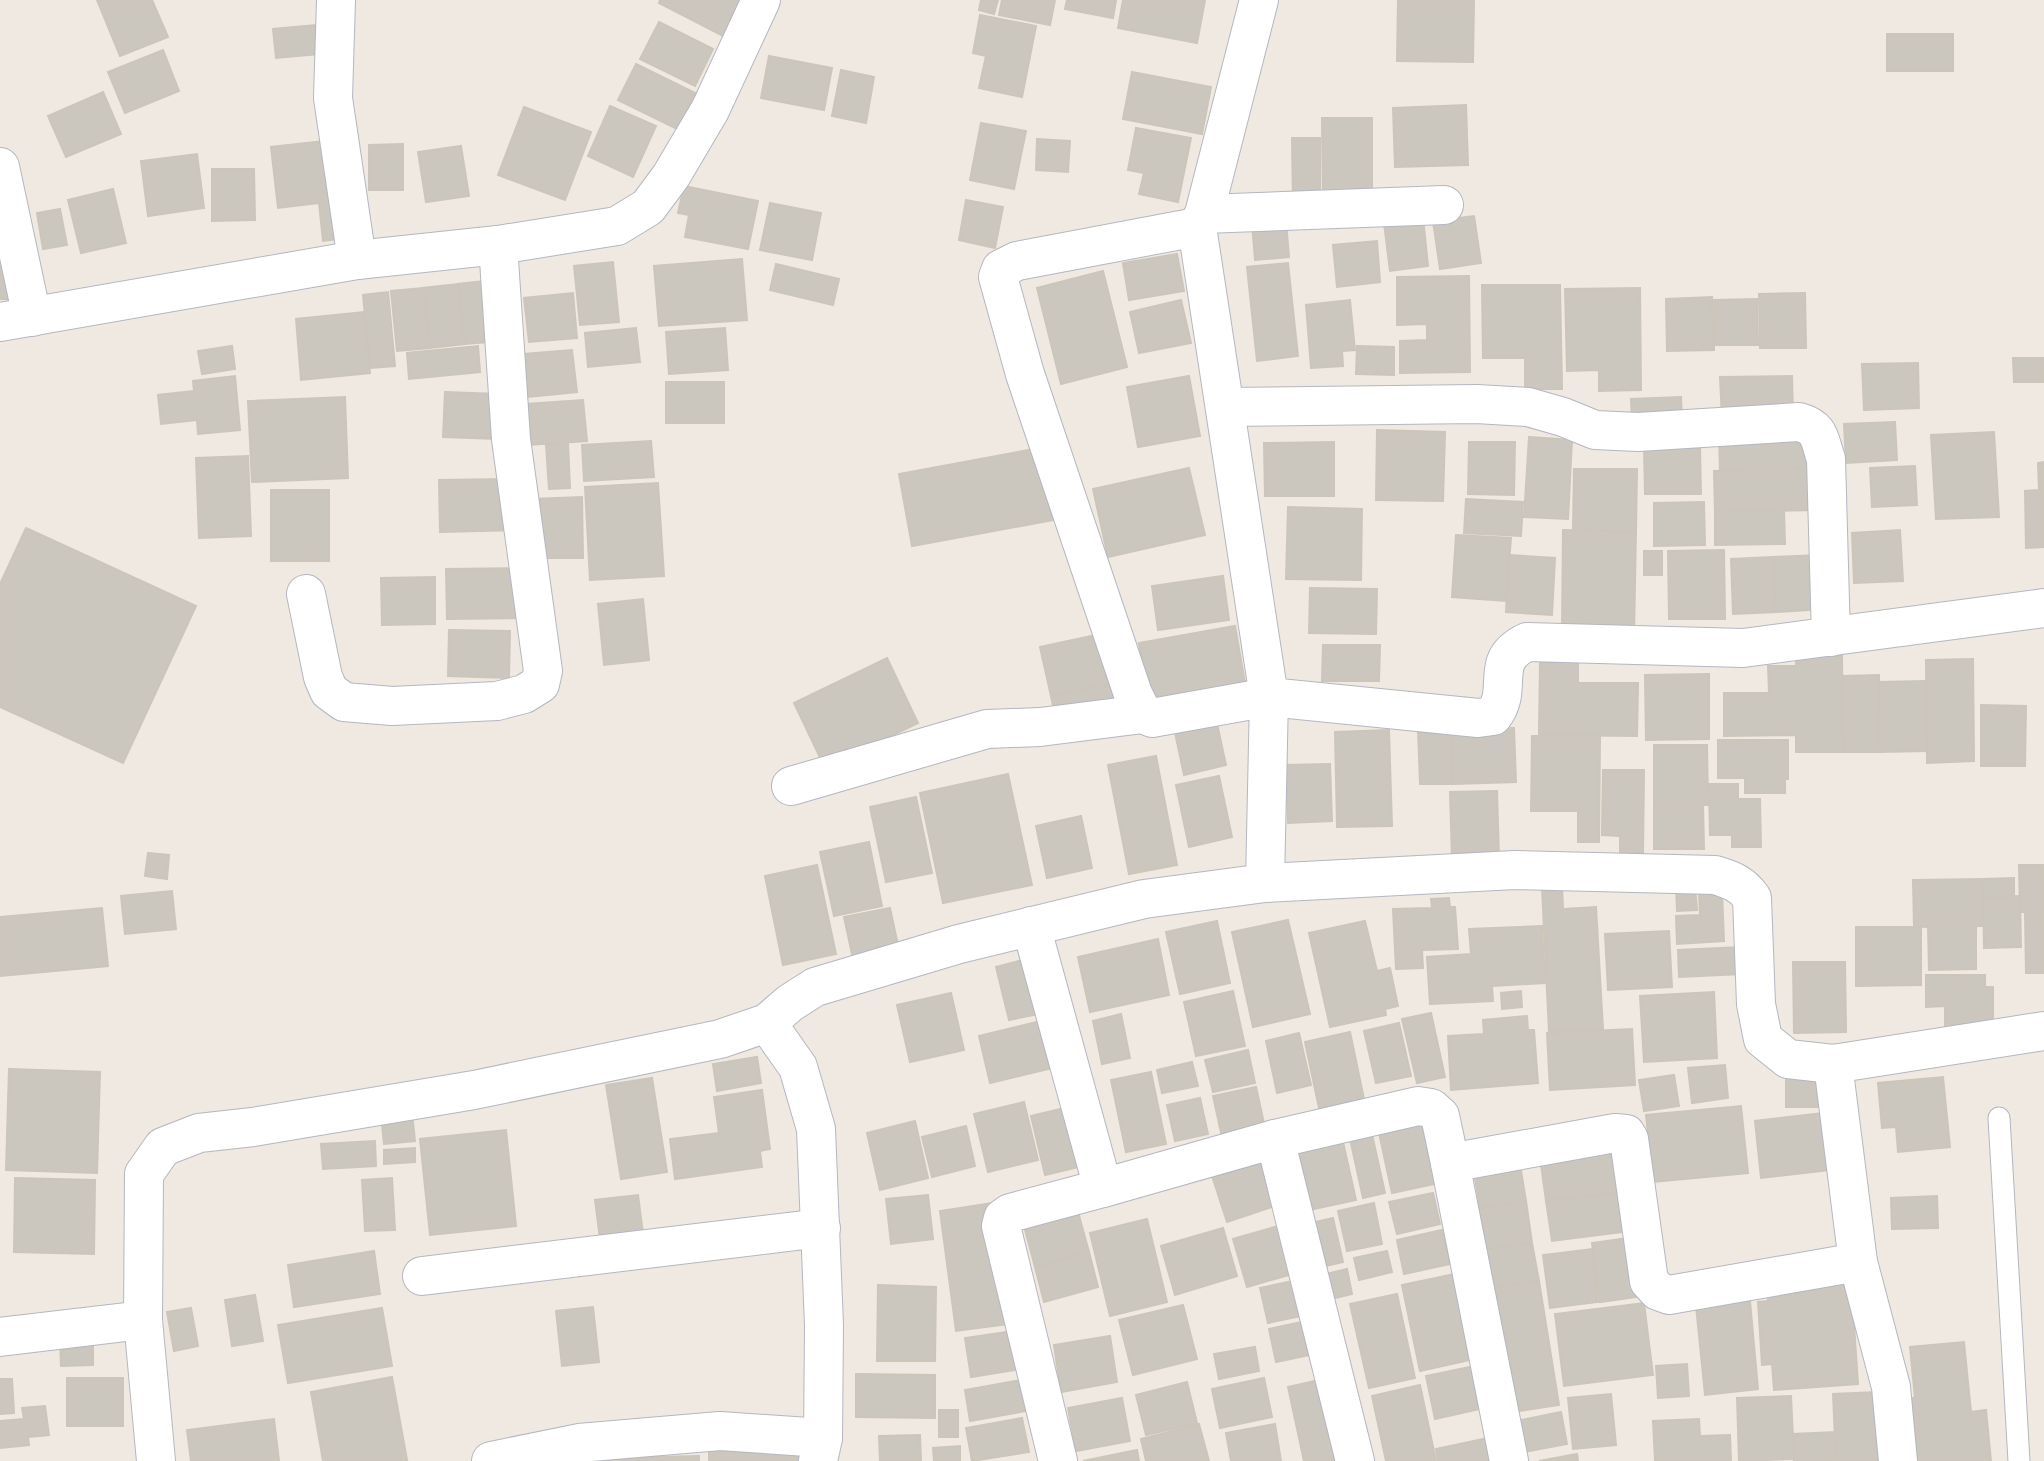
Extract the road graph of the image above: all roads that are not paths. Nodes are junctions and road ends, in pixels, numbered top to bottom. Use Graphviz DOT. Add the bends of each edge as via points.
graph roads {
  1 [pos="336,0"];
  2 [pos="761,0"];
  3 [pos="1259,0"];
  4 [pos="0,167"];
  5 [pos="1444,205"];
  6 [pos="1200,220"];
  7 [pos="498,245"];
  8 [pos="357,260"];
  9 [pos="16,320"];
  10 [pos="1225,407"];
  11 [pos="306,594"];
  12 [pos="2044,608"];
  13 [pos="1831,637"];
  14 [pos="1269,698"];
  15 [pos="1143,714"];
  16 [pos="791,786"];
  17 [pos="1265,883"];
  18 [pos="1031,926"];
  19 [pos="767,1023"];
  20 [pos="2044,1031"];
  21 [pos="1833,1064"];
  22 [pos="1999,1118"];
  23 [pos="1275,1139"];
  24 [pos="1450,1163"];
  25 [pos="1103,1188"];
  26 [pos="821,1228"];
  27 [pos="1858,1262"];
  28 [pos="422,1276"];
  29 [pos="143,1320"];
  30 [pos="0,1337"];
  31 [pos="821,1450"];
  32 [pos="501,1460"];
  33 [pos="156,1461"];
  34 [pos="1058,1461"];
  35 [pos="1355,1461"];
  36 [pos="1509,1461"];
  37 [pos="1898,1461"];
  38 [pos="2019,1461"];
  1 -- 8 [label="street" via="333,98"];
  2 -- 7 [label="street" via="710,110 648,206 617,226"];
  3 -- 6 [label="street"];
  4 -- 9 [label="street"];
  5 -- 6 [label="street"];
  6 -- 10 [label="street"];
  6 -- 15 [label="street" via="1017,261 1001,269 998,277 1029,387"];
  7 -- 8 [label="street"];
  7 -- 11 [label="street" via="511,439 543,671 540,684 497,701 392,706 344,702 329,691 323,677"];
  8 -- 9 [label="street"];
  10 -- 13 [label="street" via="1528,407 1595,430 1638,432 1799,422 1812,426 1826,460"];
  10 -- 14 [label="street"];
  12 -- 13 [label="street"];
  13 -- 14 [label="street" via="1743,648 1527,642 1513,648 1506,658 1501,706 1493,716 1478,718"];
  14 -- 15 [label="street" via="1152,718"];
  14 -- 17 [label="street"];
  15 -- 16 [label="street" via="987,729"];
  17 -- 18 [label="street" via="1144,899"];
  17 -- 21 [label="street" via="1515,870 1715,875 1732,880 1744,886 1752,898 1756,1004 1763,1039 1788,1059"];
  18 -- 19 [label="street" via="815,987"];
  18 -- 25 [label="street"];
  19 -- 26 [label="street" via="798,1067 816,1129"];
  19 -- 29 [label="street" via="720,1039 501,1085 199,1133 163,1147 145,1174"];
  20 -- 21 [label="street"];
  21 -- 27 [label="street"];
  22 -- 38 [label="lane"];
  23 -- 24 [label="street" via="1418,1106 1431,1108 1440,1116"];
  23 -- 25 [label="street"];
  23 -- 35 [label="street"];
  24 -- 27 [label="street" via="1626,1134 1649,1281 1669,1295"];
  24 -- 36 [label="street"];
  25 -- 34 [label="street" via="1010,1213 1001,1226"];
  26 -- 28 [label="street"];
  26 -- 31 [label="street"];
  27 -- 37 [label="street" via="1891,1387"];
  29 -- 30 [label="street"];
  29 -- 33 [label="street"];
  31 -- 32 [label="street" via="720,1432 579,1443"];
}
